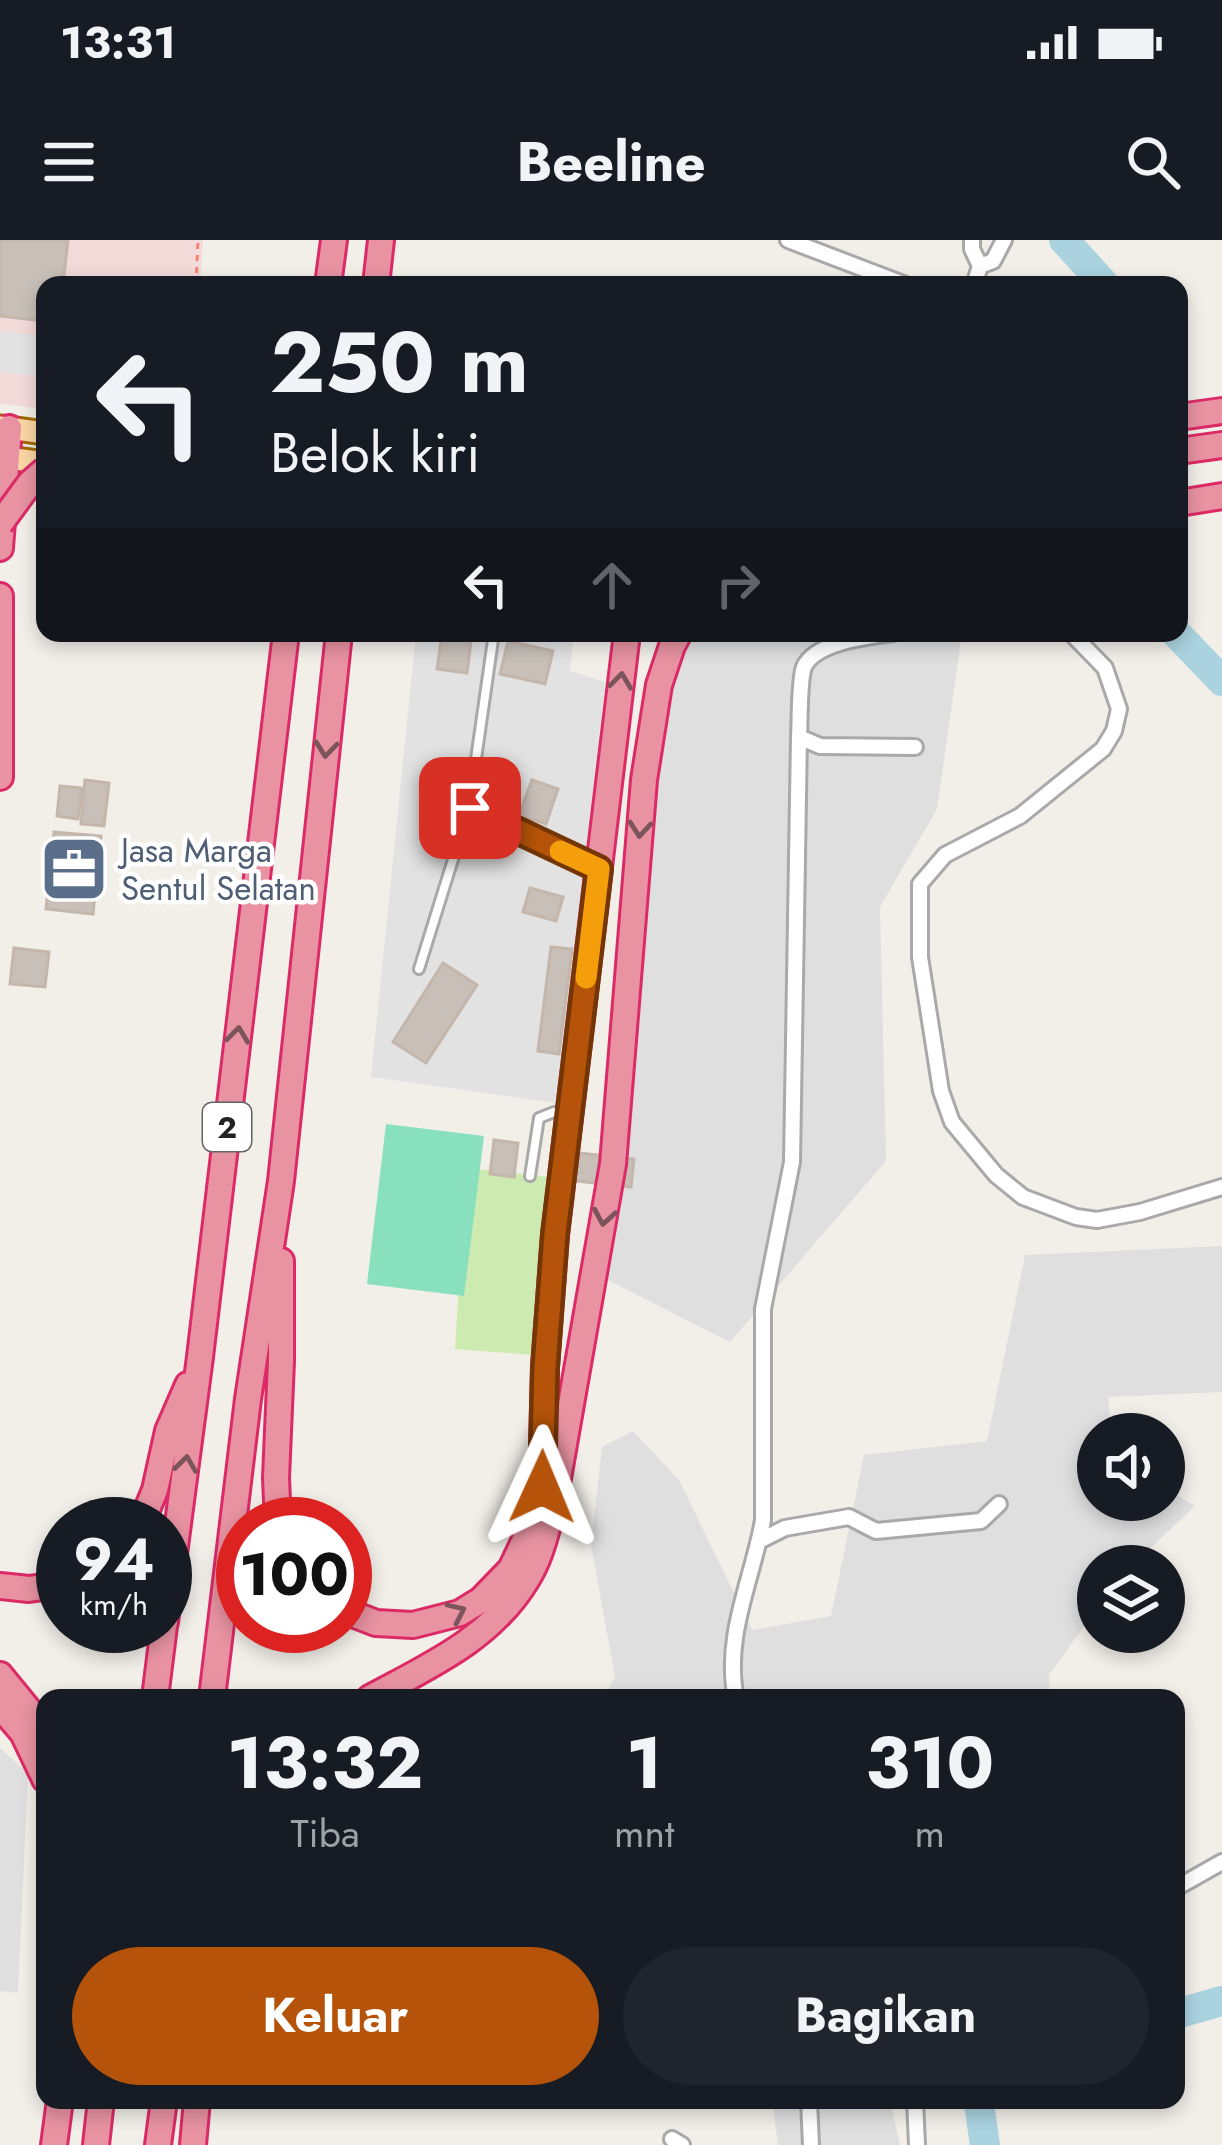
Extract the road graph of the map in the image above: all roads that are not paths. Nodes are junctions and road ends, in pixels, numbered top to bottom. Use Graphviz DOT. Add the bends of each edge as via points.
graph roads {
  1 [pos="334,240"];
  2 [pos="381,240"];
  3 [pos="788,240"];
  4 [pos="972,240"];
  5 [pos="1004,240"];
  6 [pos="980,266"];
  7 [pos="329,276"];
  8 [pos="377,276"];
  9 [pos="882,276"];
  10 [pos="977,276"];
  11 [pos="1222,411"];
  12 [pos="1188,416"];
  13 [pos="5,427"];
  14 [pos="36,432"];
  15 [pos="1222,445"];
  16 [pos="1188,450"];
  17 [pos="4,458"];
  18 [pos="36,464"];
  19 [pos="36,476"];
  20 [pos="36,496"];
  21 [pos="1222,496"];
  22 [pos="1188,502"];
  23 [pos="0,524"];
  24 [pos="0,551"];
  25 [pos="0,596"];
  26 [pos="285,642"];
  27 [pos="338,642"];
  28 [pos="493,642"];
  29 [pos="626,642"];
  30 [pos="655,642"];
  31 [pos="674,642"];
  32 [pos="847,642"];
  33 [pos="1080,642"];
  34 [pos="799,736"];
  35 [pos="915,747"];
  36 [pos="0,777"];
  37 [pos="644,780"];
  38 [pos="470,808"];
  39 [pos="599,869"];
  40 [pos="419,969"];
  41 [pos="569,1112"];
  42 [pos="530,1176"];
  43 [pos="281,1181"];
  44 [pos="1222,1187"];
  45 [pos="200,1357"];
  46 [pos="152,1497"];
  47 [pos="182,1497"];
  48 [pos="277,1497"];
  49 [pos="999,1504"];
  50 [pos="759,1541"];
  51 [pos="0,1586"];
  52 [pos="36,1588"];
  53 [pos="372,1621"];
  54 [pos="161,1653"];
  55 [pos="0,1675"];
  56 [pos="156,1689"];
  57 [pos="213,1689"];
  58 [pos="387,1689"];
  59 [pos="735,1689"];
  60 [pos="0,1706"];
  61 [pos="36,1719"];
  62 [pos="36,1760"];
  63 [pos="1222,1862"];
  64 [pos="1185,1883"];
  65 [pos="49,2109"];
  66 [pos="58,2109"];
  67 [pos="100,2109"];
  68 [pos="163,2109"];
  69 [pos="196,2109"];
  70 [pos="809,2109"];
  71 [pos="915,2109"];
  72 [pos="51,2145"];
  73 [pos="95,2145"];
  74 [pos="158,2145"];
  75 [pos="193,2145"];
  76 [pos="811,2145"];
  77 [pos="917,2145"];
  1 -- 7 [label="highway"];
  2 -- 8 [label="highway"];
  3 -- 9 [label="street"];
  4 -- 6 [label="street"];
  5 -- 6 [label="street"];
  6 -- 10 [label="street"];
  11 -- 12 [label="highway"];
  13 -- 14 [label="main road"];
  13 -- 17 [label="highway"];
  15 -- 16 [label="highway"];
  17 -- 18 [label="main road"];
  17 -- 24 [label="highway"];
  19 -- 23 [label="highway, bridge"];
  20 -- 24 [label="highway"];
  21 -- 22 [label="highway"];
  25 -- 36 [label="highway"];
  45 -- 26 [label="highway, 2, one-way"];
  27 -- 43 [label="highway, 2, one-way"];
  28 -- 38 [label="lane"];
  39 -- 29 [label="highway, one-way"];
  30 -- 37 [label="highway"];
  31 -- 37 [label="highway"];
  32 -- 34 [label="street" via="819,650 804,668"];
  33 -- 44 [label="street" via="1106,668 1119,709 1103,749 1021,816 945,855 920,884 920,957 941,1091 952,1122 996,1175 1023,1197 1076,1216 1140,1212"];
  34 -- 35 [label="street" via="820,746"];
  34 -- 50 [label="street" via="792,1162 764,1310"];
  37 -- 58 [label="highway, one-way" via="613,1164 542,1548 529,1577 484,1630"];
  38 -- 39 [label="lane"];
  38 -- 40 [label="lane"];
  39 -- 41 [label="highway"];
  41 -- 42 [label="lane" via="539,1118"];
  53 -- 41 [label="highway, one-way" via="413,1625 460,1613 511,1569 530,1529 542,1487"];
  43 -- 48 [label="highway"];
  43 -- 57 [label="highway, 2"];
  45 -- 46 [label="highway" via="168,1431"];
  47 -- 45 [label="highway, 2, one-way"];
  49 -- 50 [label="street" via="981,1521 876,1531 848,1516"];
  50 -- 59 [label="street" via="736,1635"];
  51 -- 52 [label="highway"];
  54 -- 56 [label="highway, 2"];
  55 -- 61 [label="highway"];
  60 -- 62 [label="highway"];
  63 -- 64 [label="street"];
  65 -- 72 [label="highway"];
  66 -- 72 [label="highway"];
  67 -- 73 [label="highway"];
  68 -- 74 [label="highway"];
  69 -- 75 [label="highway"];
  70 -- 76 [label="street"];
  71 -- 77 [label="street"];
}
